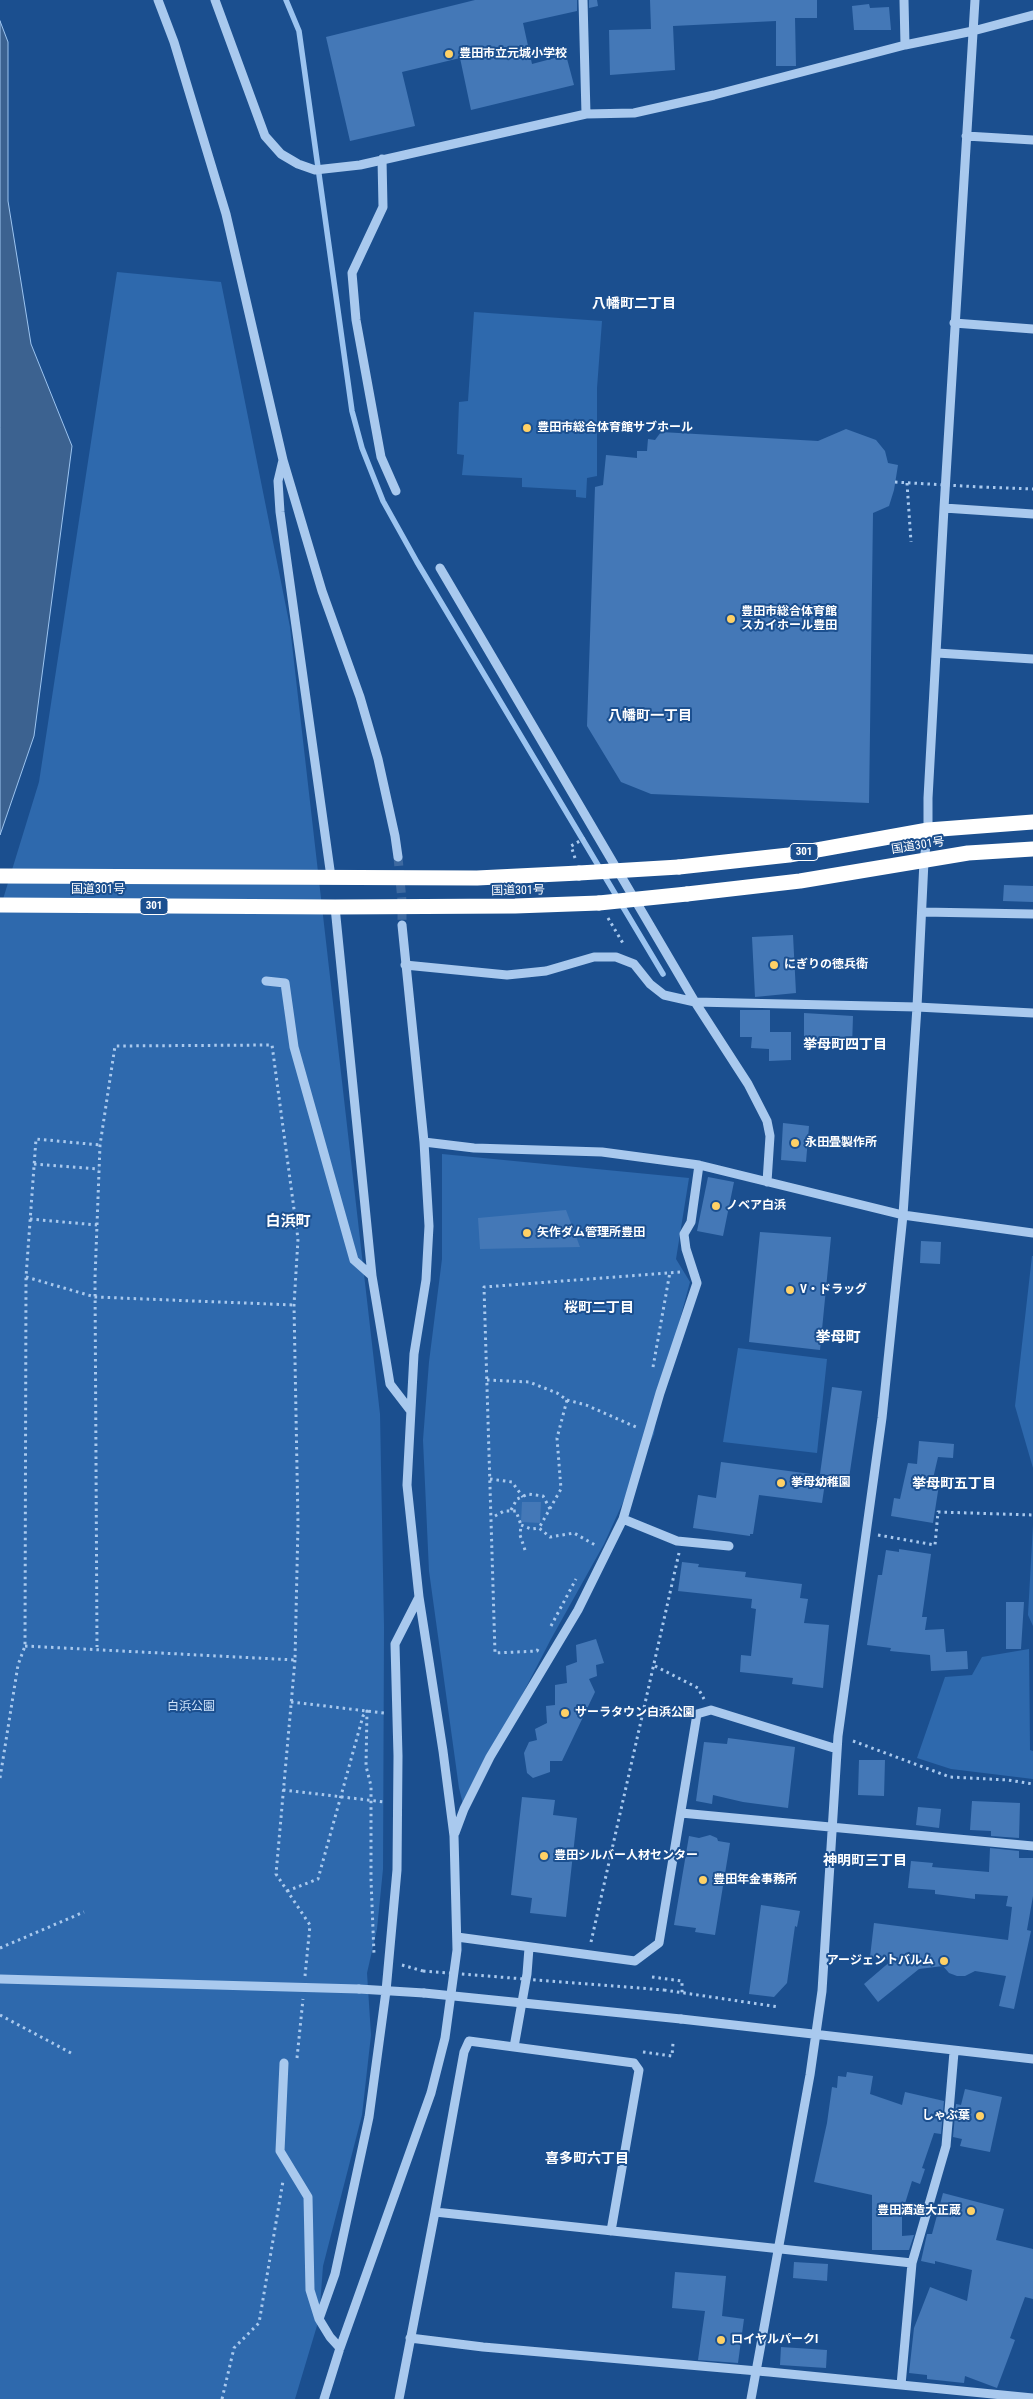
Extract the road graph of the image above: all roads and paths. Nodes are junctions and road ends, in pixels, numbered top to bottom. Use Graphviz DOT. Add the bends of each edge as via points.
graph roads {
  1 [pos="158,0"];
  2 [pos="215,0"];
  3 [pos="583,0"];
  4 [pos="904,0"];
  5 [pos="975,0"];
  6 [pos="1033,15"];
  7 [pos="973,31"];
  8 [pos="905,45"];
  9 [pos="586,114"];
  10 [pos="966,136"];
  11 [pos="1033,140"];
  12 [pos="382,159"];
  13 [pos="954,323"];
  14 [pos="1033,329"];
  15 [pos="283,460"];
  16 [pos="896,482"];
  17 [pos="908,483"];
  18 [pos="1033,489"];
  19 [pos="396,491"];
  20 [pos="944,508"];
  21 [pos="1033,514"];
  22 [pos="911,542"];
  23 [pos="440,568"];
  24 [pos="937,653"];
  25 [pos="1033,659"];
  26 [pos="1033,822"];
  27 [pos="928,830"];
  28 [pos="588,836"];
  29 [pos="575,843"];
  30 [pos="1033,850"];
  31 [pos="398,857"];
  32 [pos="924,861"];
  33 [pos="0,876"];
  34 [pos="331,877"];
  35 [pos="0,905"];
  36 [pos="335,907"];
  37 [pos="922,912"];
  38 [pos="1033,914"];
  39 [pos="402,926"];
  40 [pos="405,965"];
  41 [pos="266,981"];
  42 [pos="695,1002"];
  43 [pos="918,1008"];
  44 [pos="1033,1013"];
  45 [pos="424,1142"];
  46 [pos="100,1145"];
  47 [pos="34,1164"];
  48 [pos="699,1165"];
  49 [pos="99,1169"];
  50 [pos="766,1182"];
  51 [pos="903,1214"];
  52 [pos="30,1219"];
  53 [pos="97,1225"];
  54 [pos="1033,1233"];
  55 [pos="693,1271"];
  56 [pos="670,1272"];
  57 [pos="26,1276"];
  58 [pos="372,1276"];
  59 [pos="95,1297"];
  60 [pos="294,1305"];
  61 [pos="652,1370"];
  62 [pos="487,1380"];
  63 [pos="567,1400"];
  64 [pos="410,1410"];
  65 [pos="649,1433"];
  66 [pos="490,1479"];
  67 [pos="523,1497"];
  68 [pos="550,1509"];
  69 [pos="511,1510"];
  70 [pos="1033,1515"];
  71 [pos="495,1516"];
  72 [pos="623,1519"];
  73 [pos="521,1525"];
  74 [pos="539,1528"];
  75 [pos="876,1535"];
  76 [pos="678,1546"];
  77 [pos="729,1546"];
  78 [pos="525,1550"];
  79 [pos="590,1553"];
  80 [pos="577,1578"];
  81 [pos="419,1598"];
  82 [pos="550,1627"];
  83 [pos="541,1643"];
  84 [pos="25,1646"];
  85 [pos="97,1647"];
  86 [pos="295,1660"];
  87 [pos="655,1666"];
  88 [pos="291,1702"];
  89 [pos="711,1710"];
  90 [pos="367,1711"];
  91 [pos="390,1714"];
  92 [pos="853,1741"];
  93 [pos="837,1749"];
  94 [pos="0,1778"];
  95 [pos="1033,1784"];
  96 [pos="283,1790"];
  97 [pos="340,1797"];
  98 [pos="371,1801"];
  99 [pos="388,1802"];
  100 [pos="681,1813"];
  101 [pos="831,1826"];
  102 [pos="454,1836"];
  103 [pos="1033,1846"];
  104 [pos="287,1891"];
  105 [pos="84,1912"];
  106 [pos="458,1937"];
  107 [pos="0,1948"];
  108 [pos="529,1948"];
  109 [pos="374,1955"];
  110 [pos="589,1956"];
  111 [pos="397,1963"];
  112 [pos="652,1977"];
  113 [pos="0,1979"];
  114 [pos="304,1984"];
  115 [pos="386,1991"];
  116 [pos="303,1994"];
  117 [pos="682,1994"];
  118 [pos="779,2007"];
  119 [pos="0,2015"];
  120 [pos="816,2033"];
  121 [pos="673,2043"];
  122 [pos="514,2047"];
  123 [pos="644,2052"];
  124 [pos="954,2052"];
  125 [pos="71,2053"];
  126 [pos="1033,2059"];
  127 [pos="296,2062"];
  128 [pos="284,2063"];
  129 [pos="287,2160"];
  130 [pos="435,2212"];
  131 [pos="611,2231"];
  132 [pos="779,2248"];
  133 [pos="912,2263"];
  134 [pos="319,2318"];
  135 [pos="410,2338"];
  136 [pos="340,2348"];
  137 [pos="756,2371"];
  138 [pos="901,2385"];
  139 [pos="1028,2398"];
  140 [pos="222,2399"];
  141 [pos="324,2399"];
  142 [pos="399,2399"];
  143 [pos="751,2399"];
  1 -- 15 [label="street" via="174,42 226,214"];
  2 -- 12 [label="street" via="265,136 281,154 308,168 330,170"];
  3 -- 9 [label="street"];
  4 -- 8 [label="street"];
  5 -- 7 [label="street"];
  6 -- 7 [label="street"];
  7 -- 8 [label="street"];
  7 -- 10 [label="street"];
  8 -- 9 [label="street" via="634,113"];
  9 -- 12 [label="street"];
  10 -- 11 [label="street"];
  10 -- 13 [label="street"];
  12 -- 19 [label="street" via="382,207 352,273 356,320 381,457"];
  13 -- 14 [label="street"];
  13 -- 20 [label="street"];
  15 -- 31 [label="street" via="378,759"];
  15 -- 34 [label="street" via="278,481 280,512"];
  16 -- 17 [label="path, bridge"];
  17 -- 18 [label="path, bridge"];
  17 -- 22 [label="path"];
  20 -- 21 [label="street"];
  20 -- 24 [label="street"];
  23 -- 42 [label="street"];
  24 -- 25 [label="street"];
  24 -- 27 [label="street"];
  26 -- 27 [label="highway, 国道301号 / 301"];
  27 -- 32 [label="street"];
  27 -- 34 [label="highway, 国道301号 / 301, bridge" via="789,854 679,868 477,878"];
  28 -- 29 [label="path"];
  30 -- 32 [label="highway, 国道301号 / 301" via="968,853"];
  32 -- 36 [label="highway, 国道301号 / 301, bridge" via="800,880 599,904"];
  32 -- 37 [label="street"];
  33 -- 34 [label="highway, 国道301号 / 301"];
  35 -- 36 [label="highway, 国道301号 / 301"];
  36 -- 58 [label="street"];
  37 -- 38 [label="street"];
  37 -- 43 [label="street"];
  39 -- 40 [label="street"];
  40 -- 42 [label="street" via="507,975 546,971 594,957 616,957 634,964 664,995"];
  40 -- 45 [label="street"];
  41 -- 58 [label="street" via="285,984 294,1047 354,1260"];
  42 -- 43 [label="street"];
  42 -- 50 [label="street" via="748,1084 767,1121 770,1136"];
  43 -- 44 [label="street"];
  43 -- 51 [label="street"];
  45 -- 48 [label="street" via="474,1148 602,1152"];
  45 -- 64 [label="street" via="429,1226 426,1280 414,1354"];
  46 -- 47 [label="path" via="36,1139"];
  46 -- 49 [label="path"];
  46 -- 60 [label="path" via="115,1046 272,1045 298,1239"];
  47 -- 49 [label="path"];
  47 -- 52 [label="path"];
  48 -- 50 [label="street"];
  48 -- 55 [label="street" via="691,1222 684,1234"];
  49 -- 53 [label="path"];
  50 -- 51 [label="street"];
  51 -- 54 [label="street"];
  51 -- 93 [label="street" via="882,1418"];
  52 -- 53 [label="path"];
  52 -- 57 [label="path"];
  53 -- 59 [label="path"];
  55 -- 56 [label="path"];
  55 -- 65 [label="street" via="697,1283"];
  56 -- 61 [label="path"];
  56 -- 62 [label="path" via="484,1287"];
  57 -- 59 [label="path"];
  57 -- 84 [label="path"];
  58 -- 64 [label="street" via="390,1384"];
  59 -- 60 [label="path"];
  59 -- 85 [label="path"];
  60 -- 86 [label="path" via="298,1524"];
  62 -- 63 [label="path" via="529,1382"];
  62 -- 66 [label="path"];
  63 -- 65 [label="path"];
  63 -- 68 [label="path" via="557,1447 561,1489"];
  64 -- 81 [label="street" via="407,1485"];
  65 -- 72 [label="street"];
  66 -- 67 [label="path" via="512,1482"];
  66 -- 83 [label="path" via="495,1653 537,1651"];
  67 -- 68 [label="path" via="528,1494 543,1496"];
  67 -- 69 [label="path" via="517,1499"];
  68 -- 74 [label="path"];
  69 -- 71 [label="path"];
  69 -- 73 [label="path" via="516,1511"];
  70 -- 75 [label="path" via="938,1512 935,1545"];
  72 -- 76 [label="street"];
  72 -- 102 [label="street" via="578,1610 490,1756"];
  73 -- 74 [label="path"];
  73 -- 78 [label="path" via="520,1535"];
  74 -- 79 [label="path" via="550,1537 574,1533 595,1545"];
  76 -- 77 [label="street"];
  76 -- 87 [label="path"];
  80 -- 82 [label="path"];
  81 -- 102 [label="street"];
  81 -- 115 [label="street" via="395,1644 397,1870"];
  84 -- 86 [label="path"];
  84 -- 94 [label="path" via="18,1665"];
  86 -- 88 [label="path"];
  87 -- 89 [label="path" via="698,1688"];
  87 -- 110 [label="path"];
  88 -- 90 [label="path"];
  88 -- 96 [label="path"];
  89 -- 93 [label="street"];
  89 -- 100 [label="street" via="697,1714"];
  90 -- 91 [label="path"];
  90 -- 97 [label="path"];
  90 -- 98 [label="path" via="366,1766"];
  92 -- 95 [label="path" via="950,1776"];
  93 -- 101 [label="street"];
  96 -- 97 [label="path"];
  96 -- 104 [label="path" via="276,1874"];
  97 -- 98 [label="path"];
  97 -- 104 [label="path" via="318,1879"];
  98 -- 99 [label="path"];
  98 -- 109 [label="path"];
  100 -- 101 [label="street"];
  100 -- 110 [label="street" via="659,1943 635,1961"];
  101 -- 103 [label="street"];
  101 -- 120 [label="street" via="822,1991"];
  102 -- 106 [label="street"];
  104 -- 114 [label="path" via="310,1925"];
  105 -- 107 [label="path"];
  106 -- 108 [label="street"];
  106 -- 136 [label="street" via="445,2038 431,2093"];
  108 -- 110 [label="street"];
  108 -- 122 [label="street"];
  111 -- 117 [label="path, bridge" via="423,1971"];
  112 -- 117 [label="path" via="682,1981"];
  113 -- 115 [label="street, bridge"];
  115 -- 120 [label="street, bridge" via="424,1992"];
  115 -- 134 [label="street" via="368,2127 335,2274"];
  116 -- 127 [label="path"];
  117 -- 118 [label="path"];
  119 -- 125 [label="path"];
  120 -- 124 [label="street"];
  120 -- 132 [label="street"];
  121 -- 123 [label="path" via="672,2056"];
  122 -- 130 [label="street" via="470,2041 464,2052"];
  122 -- 131 [label="street" via="634,2063 639,2070"];
  124 -- 126 [label="street"];
  124 -- 133 [label="street" via="946,2146"];
  128 -- 129 [label="street" via="280,2151"];
  129 -- 134 [label="street" via="308,2197 310,2290"];
  129 -- 140 [label="path" via="259,2323 234,2348"];
  130 -- 131 [label="street"];
  130 -- 135 [label="street"];
  131 -- 132 [label="street"];
  132 -- 133 [label="street"];
  132 -- 137 [label="street"];
  133 -- 138 [label="street"];
  134 -- 136 [label="street"];
  135 -- 137 [label="street"];
  135 -- 142 [label="street"];
  136 -- 141 [label="street"];
  137 -- 138 [label="street"];
  137 -- 143 [label="street"];
  138 -- 139 [label="street"];
}
